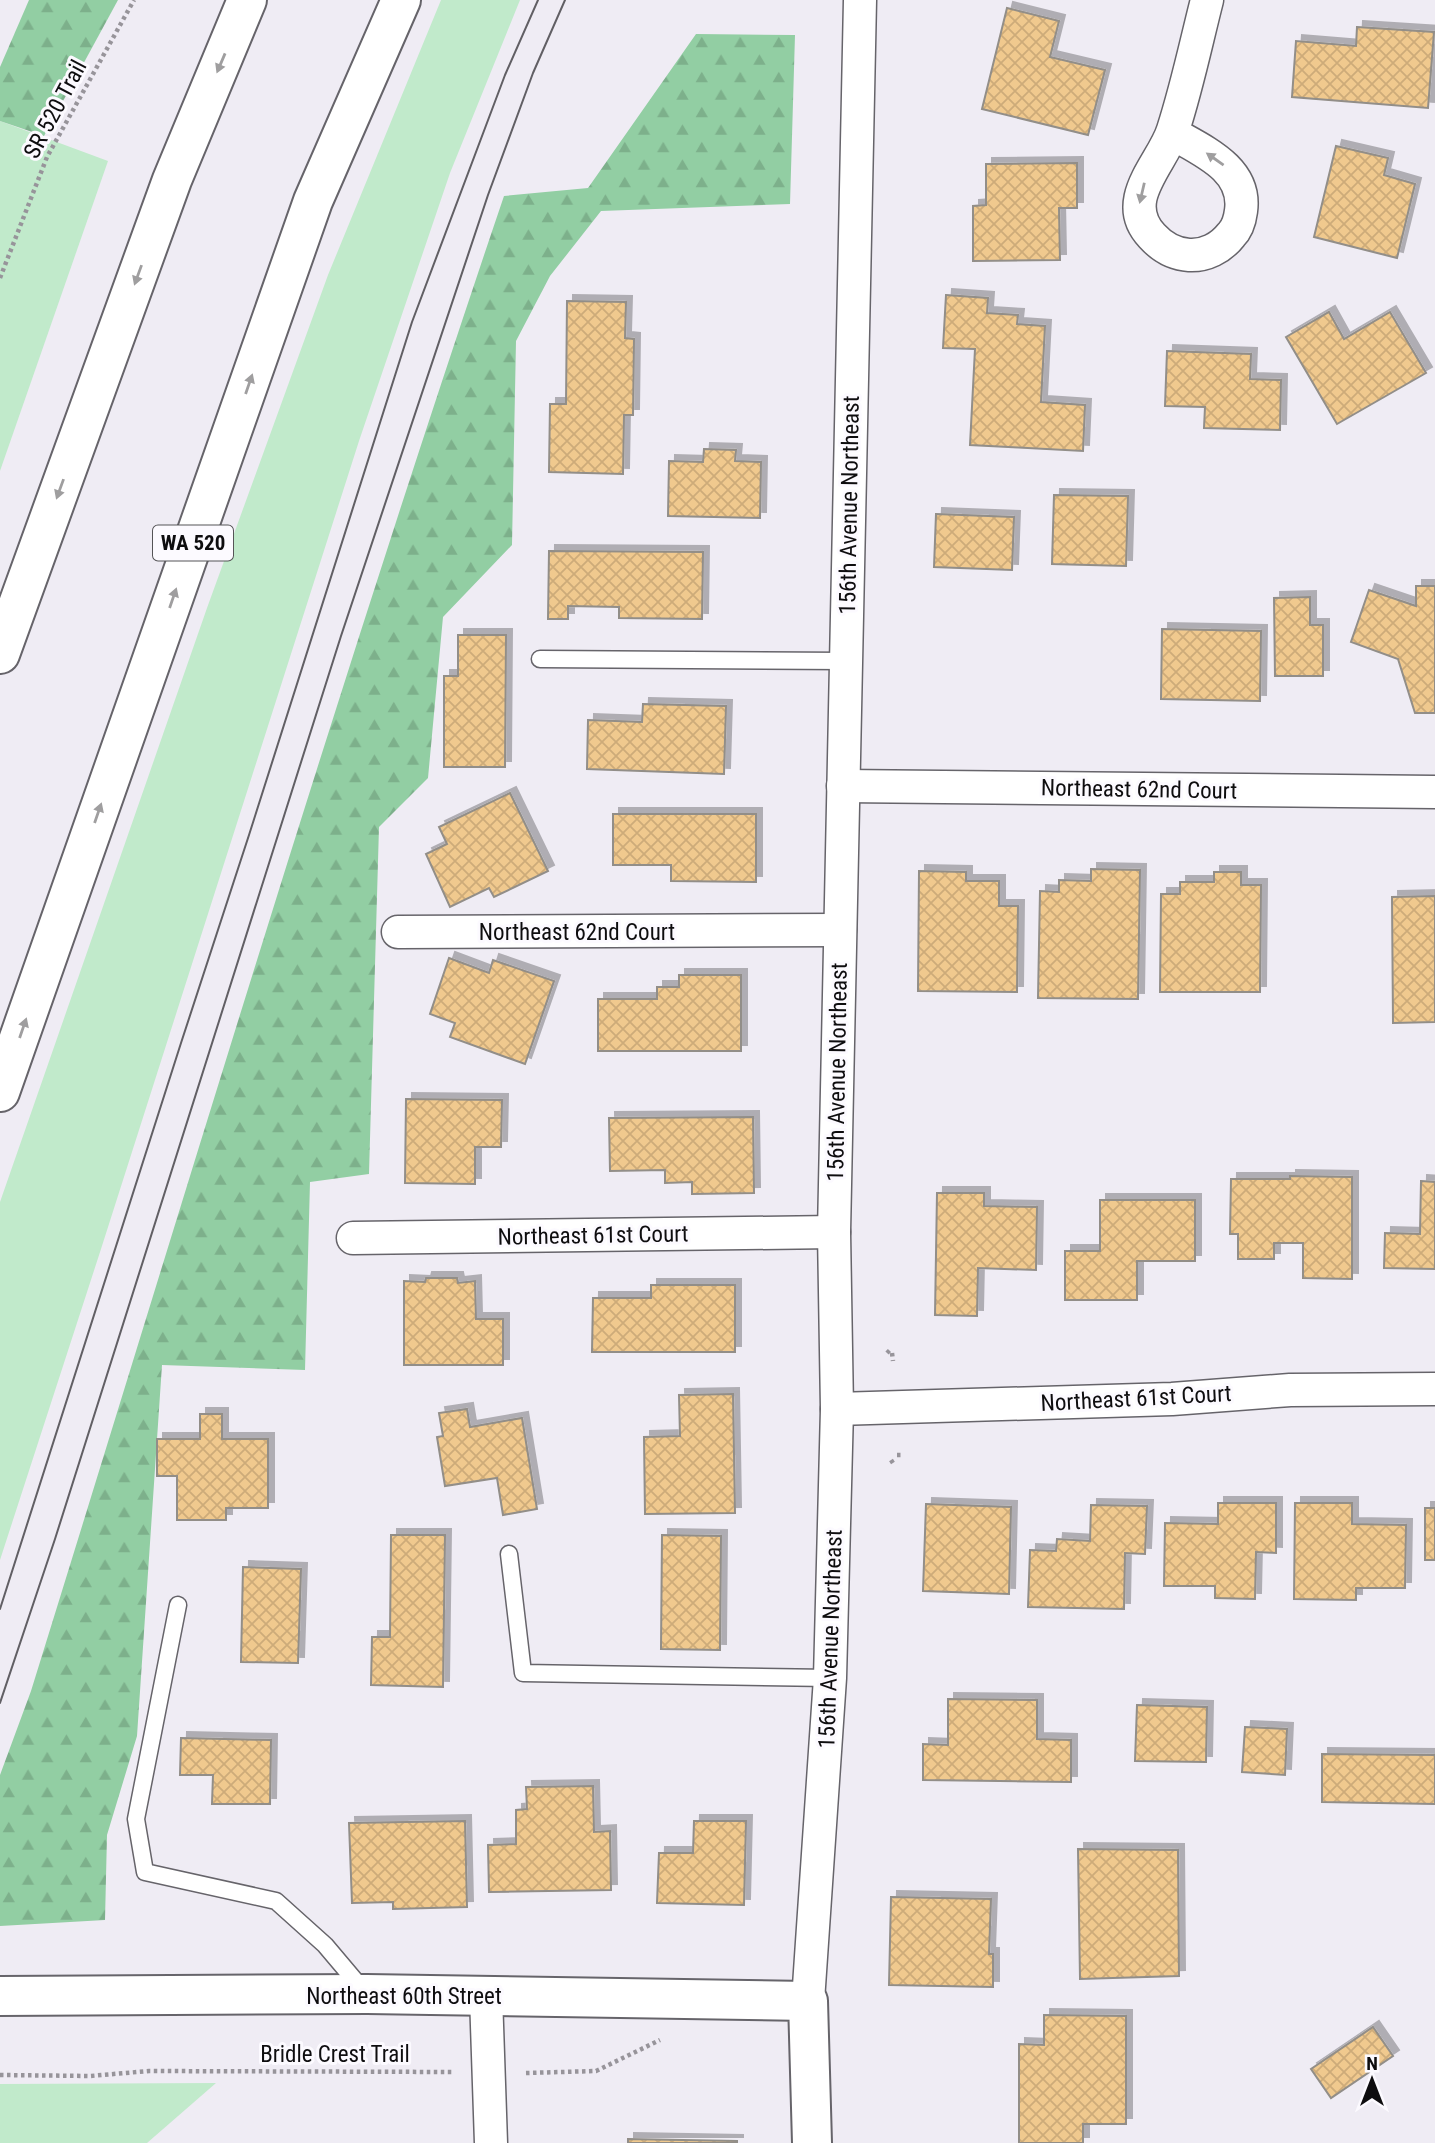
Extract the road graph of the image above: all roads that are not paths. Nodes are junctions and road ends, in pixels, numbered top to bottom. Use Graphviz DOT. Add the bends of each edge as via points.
graph roads {
  1 [pos="247,0"];
  2 [pos="401,0"];
  3 [pos="860,0"];
  4 [pos="1207,0"];
  5 [pos="1172,133"];
  6 [pos="0,654"];
  7 [pos="540,659"];
  8 [pos="846,661"];
  9 [pos="843,786"];
  10 [pos="1435,792"];
  11 [pos="840,930"];
  12 [pos="398,932"];
  13 [pos="0,1092"];
  14 [pos="834,1232"];
  15 [pos="353,1238"];
  16 [pos="1435,1389"];
  17 [pos="837,1409"];
  18 [pos="509,1554"];
  19 [pos="178,1605"];
  20 [pos="831,1678"];
  21 [pos="367,1994"];
  22 [pos="0,1996"];
  23 [pos="486,1996"];
  24 [pos="808,2001"];
  25 [pos="491,2143"];
  26 [pos="811,2143"];
  1 -- 6 [label="main road, one-way" via="172,180"];
  13 -- 2 [label="main road, WA 520, one-way" via="313,201"];
  3 -- 8 [label="street, 156th Avenue Northeast"];
  4 -- 5 [label="street"];
  7 -- 8 [label="lane"];
  8 -- 9 [label="street, 156th Avenue Northeast"];
  9 -- 10 [label="street, Northeast 62nd Court"];
  9 -- 11 [label="street, 156th Avenue Northeast"];
  11 -- 12 [label="street, Northeast 62nd Court"];
  11 -- 14 [label="street, 156th Avenue Northeast"];
  14 -- 15 [label="street, Northeast 61st Court"];
  14 -- 17 [label="street, 156th Avenue Northeast"];
  16 -- 17 [label="street, Northeast 61st Court" via="1290,1390 1172,1399"];
  17 -- 20 [label="street, 156th Avenue Northeast"];
  18 -- 20 [label="lane" via="523,1673"];
  19 -- 21 [label="lane" via="136,1819 145,1872 276,1901 325,1945"];
  20 -- 24 [label="street, 156th Avenue Northeast"];
  21 -- 22 [label="main road, Northeast 60th Street"];
  21 -- 23 [label="main road, Northeast 60th Street"];
  23 -- 24 [label="main road, Northeast 60th Street"];
  23 -- 25 [label="street"];
  24 -- 26 [label="main road, 156th Avenue Northeast"];
}
